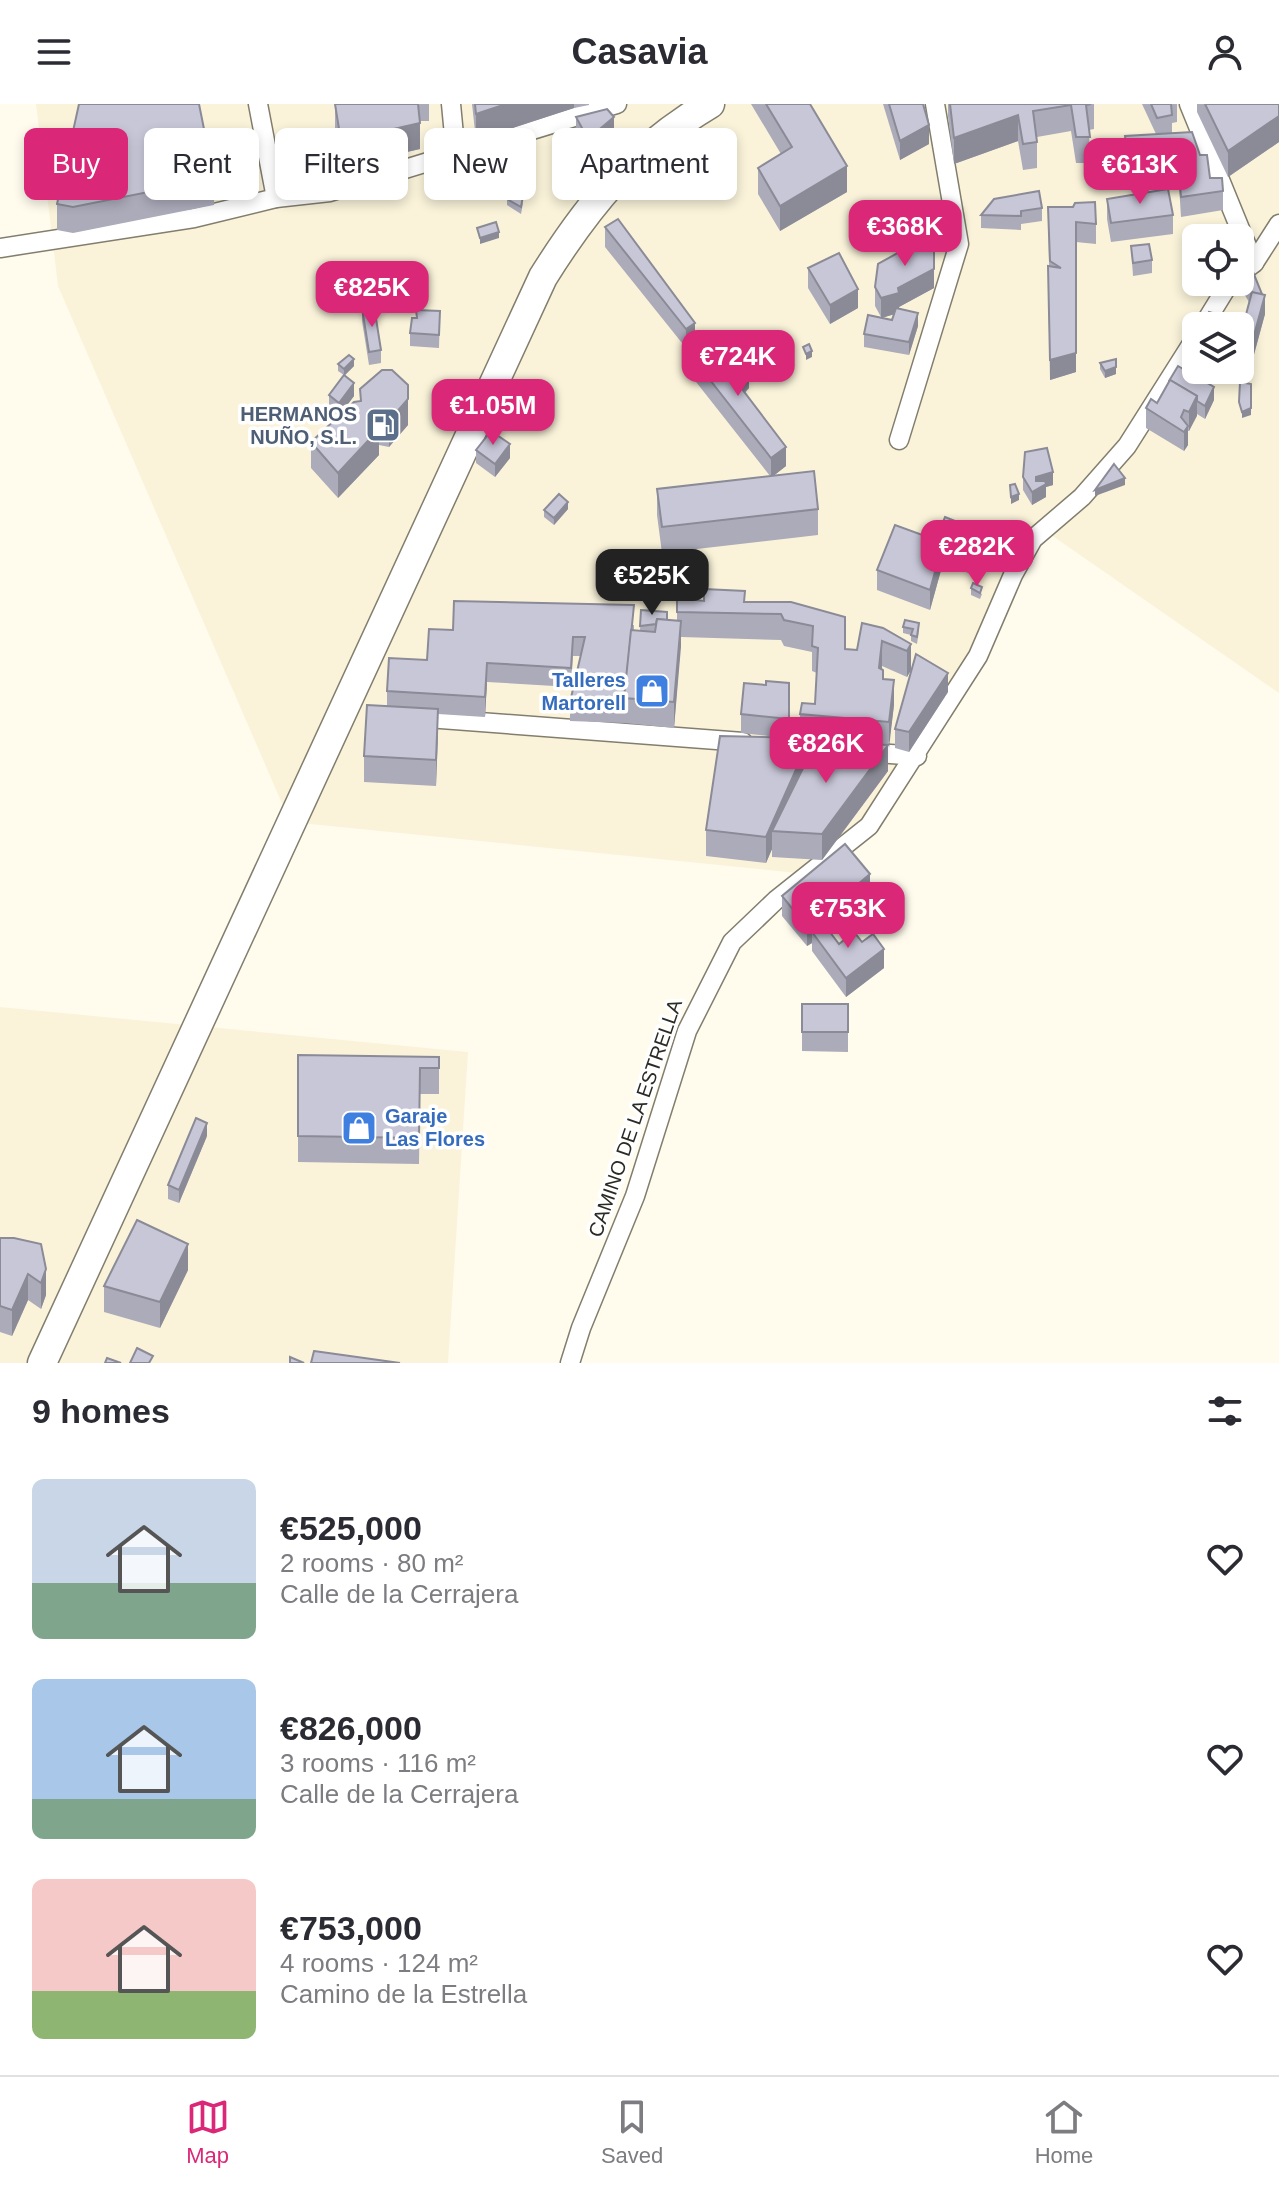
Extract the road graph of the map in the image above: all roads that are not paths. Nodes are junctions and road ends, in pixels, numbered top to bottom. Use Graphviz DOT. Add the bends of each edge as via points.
graph roads {
  1 [pos="258,104"];
  2 [pos="451,104"];
  3 [pos="617,104"];
  4 [pos="710,104"];
  5 [pos="1189,104"];
  6 [pos="937,105"];
  7 [pos="453,128"];
  8 [pos="536,130"];
  9 [pos="275,193"];
  10 [pos="275,198"];
  11 [pos="1231,224"];
  12 [pos="1279,224"];
  13 [pos="0,248"];
  14 [pos="1254,258"];
  15 [pos="1182,359"];
  16 [pos="899,440"];
  17 [pos="388,715"];
  18 [pos="762,744"];
  19 [pos="840,750"];
  20 [pos="917,756"];
  21 [pos="42,1363"];
  22 [pos="570,1363"];
  1 -- 9 [label="street"];
  2 -- 7 [label="street"];
  3 -- 8 [label="street"];
  4 -- 21 [label="highway" via="671,127 617,174 580,218 543,277 349,712"];
  5 -- 11 [label="street"];
  6 -- 16 [label="street" via="959,244"];
  10 -- 13 [label="street" via="194,218"];
  12 -- 14 [label="street"];
  15 -- 20 [label="street, CAMINO DE LA ESTRELLA" via="1127,446 1082,497 1033,539 978,656"];
  17 -- 18 [label="street"];
  19 -- 20 [label="street"];
  20 -- 22 [label="street, CAMINO DE LA ESTRELLA" via="869,826 732,942 687,1031 635,1196"];
}
